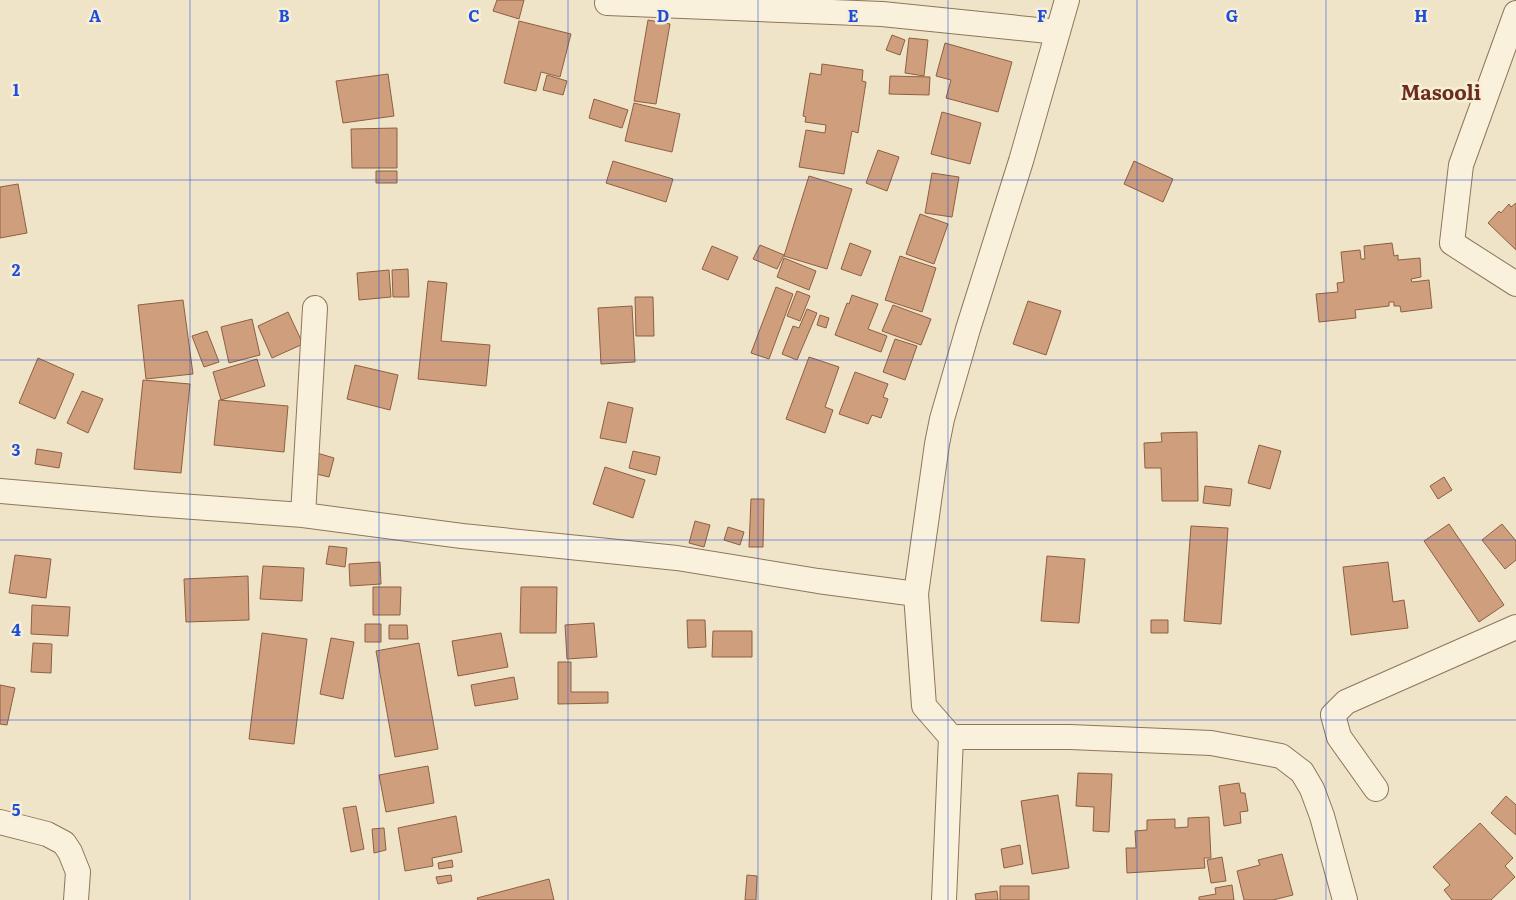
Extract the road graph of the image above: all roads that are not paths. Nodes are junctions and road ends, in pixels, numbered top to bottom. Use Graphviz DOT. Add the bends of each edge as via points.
graph roads {
  1 [pos="1067,0"];
  2 [pos="607,3"];
  3 [pos="1516,13"];
  4 [pos="1058,32"];
  5 [pos="1516,284"];
  6 [pos="315,308"];
  7 [pos="0,490"];
  8 [pos="302,515"];
  9 [pos="916,594"];
  10 [pos="1516,627"];
  11 [pos="951,737"];
  12 [pos="1376,789"];
  13 [pos="0,822"];
  14 [pos="76,900"];
  15 [pos="944,900"];
  16 [pos="1345,900"];
  1 -- 4 [label="street"];
  2 -- 4 [label="street" via="882,14"];
  3 -- 5 [label="street" via="1461,165 1452,243"];
  4 -- 9 [label="street" via="942,418"];
  6 -- 8 [label="street"];
  7 -- 8 [label="street"];
  8 -- 9 [label="street" via="462,536 677,558 818,582"];
  9 -- 11 [label="street" via="924,706"];
  10 -- 12 [label="street" via="1346,702 1332,715 1339,737"];
  11 -- 15 [label="street"];
  11 -- 16 [label="street" via="1070,737 1211,743 1281,756 1302,772 1312,790"];
  13 -- 14 [label="street" via="46,834 64,843 78,872"];
}
